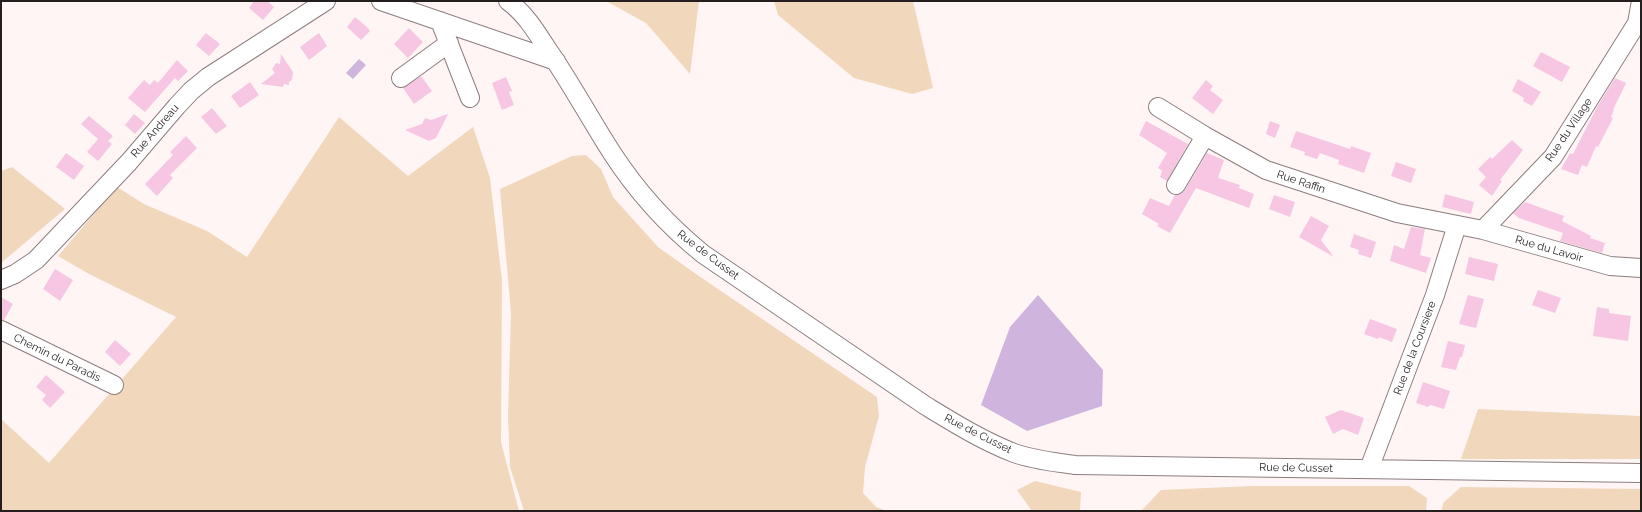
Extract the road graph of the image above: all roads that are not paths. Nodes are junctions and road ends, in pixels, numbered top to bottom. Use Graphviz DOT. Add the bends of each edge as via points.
graph roads {
  1 [pos="326,1"];
  2 [pos="381,1"];
  3 [pos="508,1"];
  4 [pos="1641,1"];
  5 [pos="440,21"];
  6 [pos="1639,24"];
  7 [pos="449,43"];
  8 [pos="556,61"];
  9 [pos="401,78"];
  10 [pos="470,98"];
  11 [pos="1158,107"];
  12 [pos="1204,136"];
  13 [pos="1176,185"];
  14 [pos="1457,225"];
  15 [pos="1483,230"];
  16 [pos="1641,268"];
  17 [pos="1,280"];
  18 [pos="1,330"];
  19 [pos="114,385"];
  20 [pos="1369,469"];
  21 [pos="1641,473"];
  1 -- 17 [label="street, Rue Andreau" via="191,91 129,162 36,260 16,274"];
  2 -- 5 [label="street"];
  3 -- 8 [label="street" via="535,30"];
  4 -- 6 [label="street"];
  5 -- 7 [label="street"];
  5 -- 8 [label="street"];
  6 -- 15 [label="street, Rue du Village" via="1553,157"];
  7 -- 9 [label="street"];
  7 -- 10 [label="street"];
  8 -- 20 [label="street, Rue de Cusset" via="635,187 677,234 961,428 1015,453 1075,465"];
  11 -- 12 [label="street, Rue Raffin"];
  12 -- 13 [label="street"];
  12 -- 14 [label="street, Rue Raffin" via="1266,170 1397,213"];
  14 -- 15 [label="street, Rue du Lavoir"];
  14 -- 20 [label="street, Rue de la Coursiere" via="1435,295"];
  15 -- 16 [label="street, Rue du Lavoir" via="1610,266"];
  18 -- 19 [label="street, Chemin du Paradis"];
  20 -- 21 [label="street, Rue de Cusset"];
}
